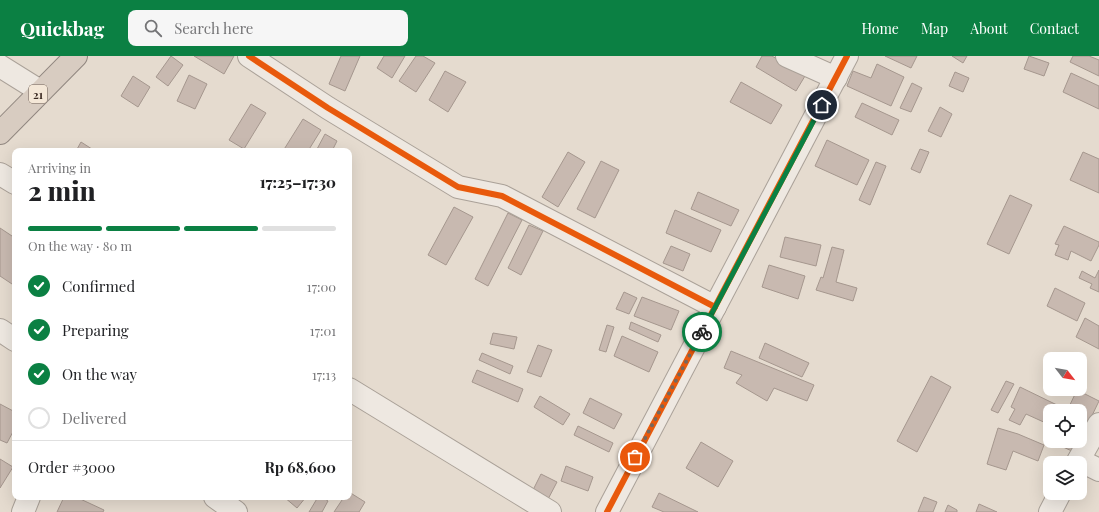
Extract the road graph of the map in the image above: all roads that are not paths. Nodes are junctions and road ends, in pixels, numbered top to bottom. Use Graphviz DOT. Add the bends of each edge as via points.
graph roads {
  1 [pos="76,56"];
  2 [pos="249,56"];
  3 [pos="787,56"];
  4 [pos="848,56"];
  5 [pos="0,66"];
  6 [pos="836,78"];
  7 [pos="40,91"];
  8 [pos="0,132"];
  9 [pos="0,174"];
  10 [pos="12,181"];
  11 [pos="715,307"];
  12 [pos="0,330"];
  13 [pos="12,338"];
  14 [pos="352,391"];
  15 [pos="1099,424"];
  16 [pos="1081,456"];
  17 [pos="1087,465"];
  18 [pos="1099,470"];
  19 [pos="28,500"];
  20 [pos="219,500"];
  21 [pos="1056,500"];
  22 [pos="23,512"];
  23 [pos="236,512"];
  24 [pos="550,512"];
  25 [pos="606,512"];
  26 [pos="1050,512"];
  1 -- 7 [label="highway, 21"];
  2 -- 11 [label="street" via="328,108 458,187 502,196"];
  3 -- 6 [label="street"];
  4 -- 6 [label="street"];
  5 -- 7 [label="street"];
  6 -- 11 [label="street"];
  7 -- 8 [label="highway, 21"];
  9 -- 10 [label="street"];
  11 -- 25 [label="street"];
  12 -- 13 [label="street"];
  14 -- 24 [label="street"];
  15 -- 16 [label="street"];
  17 -- 18 [label="street"];
  19 -- 22 [label="street"];
  20 -- 23 [label="street"];
  21 -- 26 [label="street"];
}
